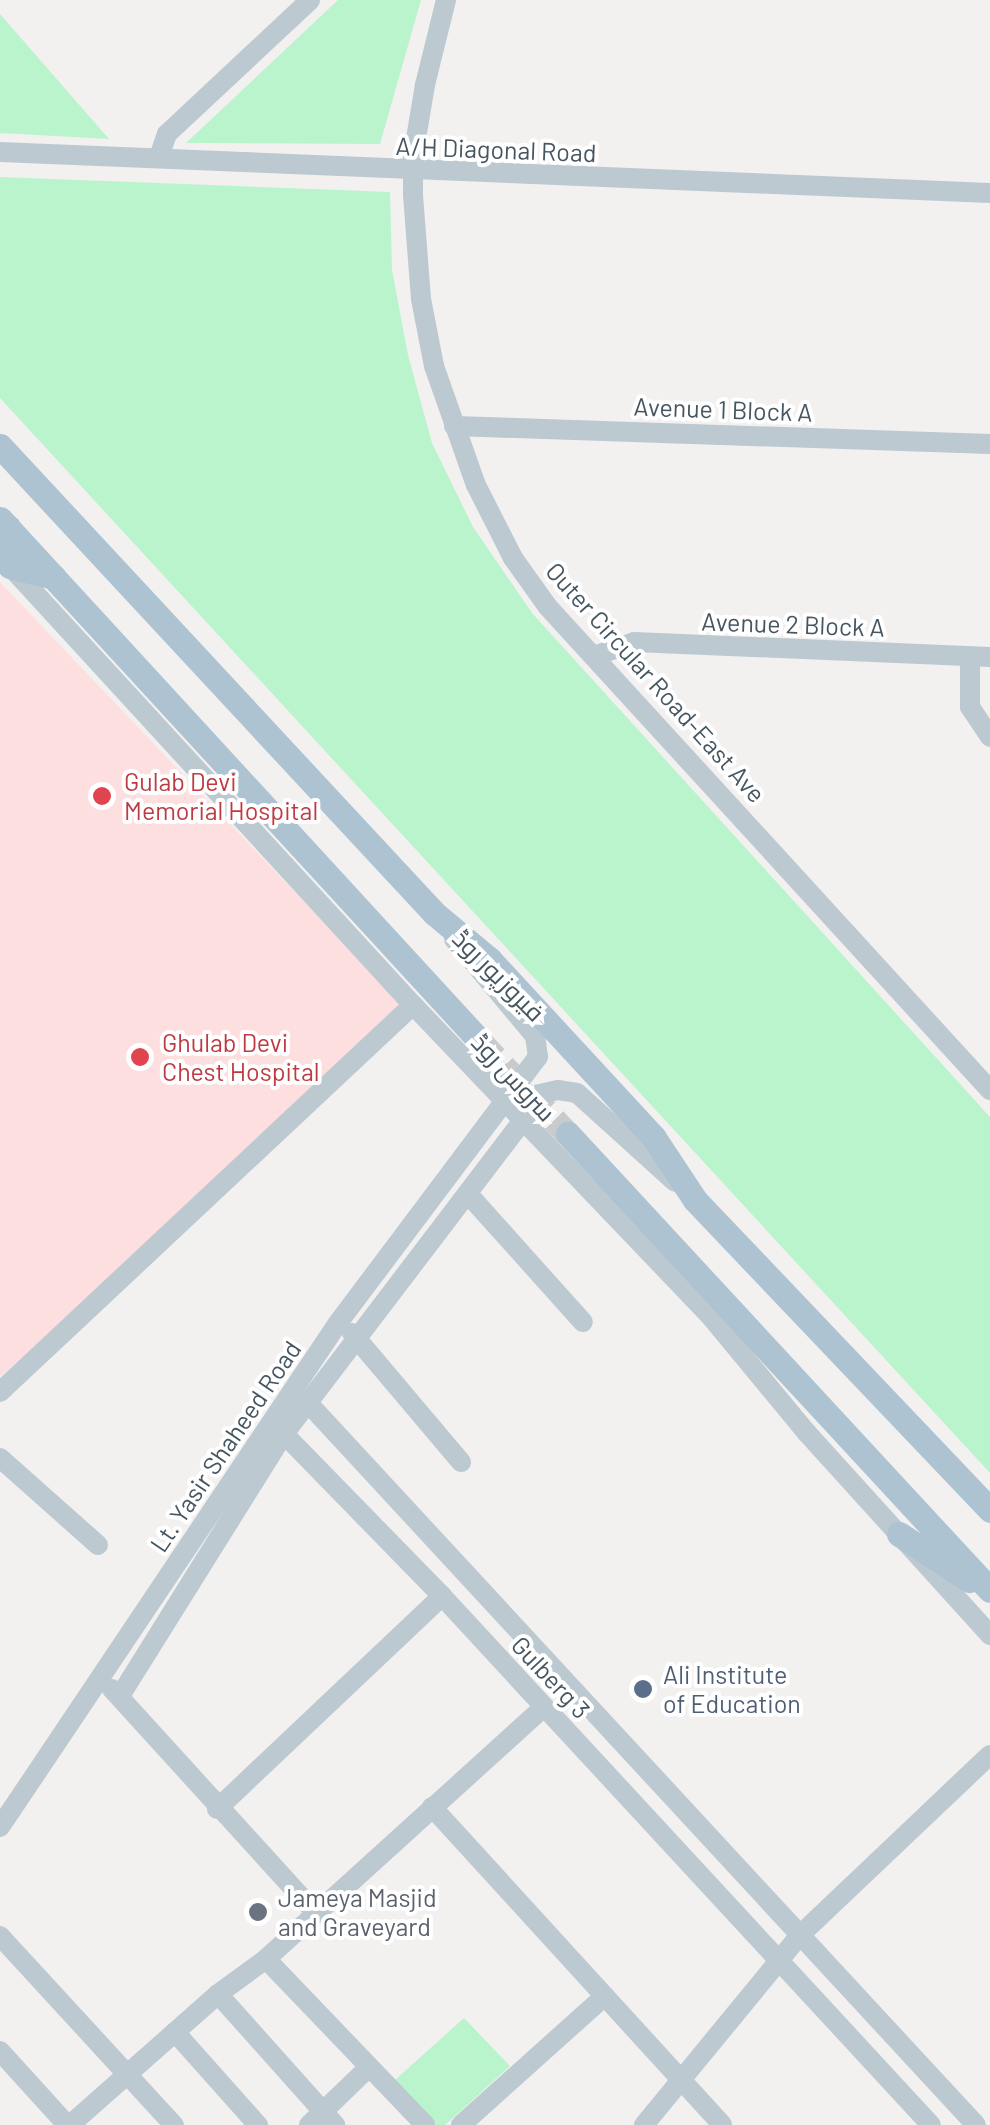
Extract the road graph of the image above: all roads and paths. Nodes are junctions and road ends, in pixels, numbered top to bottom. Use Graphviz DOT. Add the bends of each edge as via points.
graph roads {
  1 [pos="310,0"];
  2 [pos="446,0"];
  3 [pos="0,152"];
  4 [pos="159,158"];
  5 [pos="412,171"];
  6 [pos="990,192"];
  7 [pos="454,426"];
  8 [pos="990,444"];
  9 [pos="0,446"];
  10 [pos="4,523"];
  11 [pos="5,560"];
  12 [pos="54,576"];
  13 [pos="597,656"];
  14 [pos="980,656"];
  15 [pos="990,737"];
  16 [pos="434,913"];
  17 [pos="412,1006"];
  18 [pos="478,1039"];
  19 [pos="990,1090"];
  20 [pos="504,1102"];
  21 [pos="522,1122"];
  22 [pos="568,1134"];
  23 [pos="468,1150"];
  24 [pos="482,1172"];
  25 [pos="431,1198"];
  26 [pos="695,1200"];
  27 [pos="462,1202"];
  28 [pos="583,1322"];
  29 [pos="338,1323"];
  30 [pos="360,1338"];
  31 [pos="0,1392"];
  32 [pos="309,1404"];
  33 [pos="284,1434"];
  34 [pos="0,1458"];
  35 [pos="461,1462"];
  36 [pos="990,1510"];
  37 [pos="899,1534"];
  38 [pos="98,1545"];
  39 [pos="990,1592"];
  40 [pos="442,1596"];
  41 [pos="990,1634"];
  42 [pos="99,1678"];
  43 [pos="120,1696"];
  44 [pos="544,1707"];
  45 [pos="990,1755"];
  46 [pos="432,1807"];
  47 [pos="217,1809"];
  48 [pos="0,1827"];
  49 [pos="316,1913"];
  50 [pos="0,1936"];
  51 [pos="799,1936"];
  52 [pos="266,1959"];
  53 [pos="777,1959"];
  54 [pos="218,1994"];
  55 [pos="604,1996"];
  56 [pos="175,2032"];
  57 [pos="0,2051"];
  58 [pos="370,2067"];
  59 [pos="128,2074"];
  60 [pos="680,2079"];
  61 [pos="322,2120"];
  62 [pos="68,2125"];
  63 [pos="174,2125"];
  64 [pos="258,2125"];
  65 [pos="425,2125"];
  66 [pos="461,2125"];
  67 [pos="644,2125"];
  68 [pos="722,2125"];
  69 [pos="931,2125"];
  70 [pos="976,2125"];
  1 -- 4 [label="street" via="167,134"];
  2 -- 5 [label="street, Outer Circular Road-East Ave"];
  3 -- 4 [label="street, A/H Diagonal Road"];
  4 -- 5 [label="street, A/H Diagonal Road"];
  5 -- 6 [label="street, A/H Diagonal Road"];
  5 -- 7 [label="street, Outer Circular Road-East Ave" via="421,299"];
  7 -- 8 [label="street, Avenue 1 Block A"];
  7 -- 13 [label="street, Outer Circular Road-East Ave" via="513,558 548,607"];
  9 -- 16 [label="main road, فیروزپور روڈ"];
  10 -- 11 [label="main road"];
  10 -- 12 [label="main road"];
  11 -- 12 [label="main road"];
  11 -- 17 [label="street, سروس روڈ"];
  12 -- 18 [label="main road"];
  13 -- 14 [label="street, Avenue 2 Block A" via="634,642"];
  13 -- 19 [label="street, Outer Circular Road-East Ave"];
  14 -- 15 [label="street" via="970,708"];
  16 -- 20 [label="street, Lt. Yasir Shaheed Road" via="539,1044 536,1062"];
  16 -- 26 [label="main road, فیروزپور روڈ" via="490,960 654,1138"];
  17 -- 20 [label="street, سروس روڈ"];
  17 -- 31 [label="street"];
  20 -- 21 [label="street, سروس روڈ"];
  20 -- 23 [label="street, Lt. Yasir Shaheed Road"];
  20 -- 26 [label="street" via="558,1090 577,1093"];
  21 -- 24 [label="street"];
  21 -- 37 [label="street, سروس روڈ" via="711,1318"];
  22 -- 39 [label="main road"];
  23 -- 24 [label="street"];
  23 -- 25 [label="street, Lt. Yasir Shaheed Road"];
  24 -- 27 [label="street"];
  25 -- 27 [label="street"];
  25 -- 29 [label="street, Lt. Yasir Shaheed Road"];
  26 -- 36 [label="main road, فیروزپور روڈ"];
  27 -- 28 [label="street"];
  27 -- 30 [label="street"];
  29 -- 30 [label="street"];
  29 -- 42 [label="street, Lt. Yasir Shaheed Road"];
  30 -- 32 [label="street"];
  30 -- 35 [label="street"];
  32 -- 33 [label="street"];
  32 -- 51 [label="street"];
  33 -- 40 [label="street, Gulberg 3"];
  33 -- 43 [label="street"];
  34 -- 38 [label="street"];
  37 -- 39 [label="main road"];
  37 -- 41 [label="street, سروس روڈ"];
  40 -- 44 [label="street, Gulberg 3"];
  40 -- 47 [label="street"];
  42 -- 43 [label="street"];
  42 -- 48 [label="street, Lt. Yasir Shaheed Road"];
  43 -- 47 [label="street"];
  44 -- 46 [label="street"];
  44 -- 53 [label="street, Gulberg 3"];
  45 -- 51 [label="street"];
  46 -- 49 [label="street"];
  46 -- 55 [label="street"];
  47 -- 49 [label="street"];
  49 -- 52 [label="street"];
  50 -- 59 [label="street"];
  51 -- 53 [label="street"];
  51 -- 70 [label="street"];
  52 -- 54 [label="street"];
  52 -- 58 [label="street"];
  53 -- 60 [label="street"];
  53 -- 69 [label="street, Gulberg 3"];
  54 -- 56 [label="street"];
  54 -- 61 [label="street"];
  55 -- 60 [label="street"];
  55 -- 66 [label="street"];
  56 -- 59 [label="street"];
  56 -- 64 [label="street"];
  57 -- 62 [label="street"];
  58 -- 61 [label="street"];
  58 -- 65 [label="street"];
  59 -- 62 [label="street"];
  59 -- 63 [label="street"];
  60 -- 67 [label="street"];
  60 -- 68 [label="street"];
}
